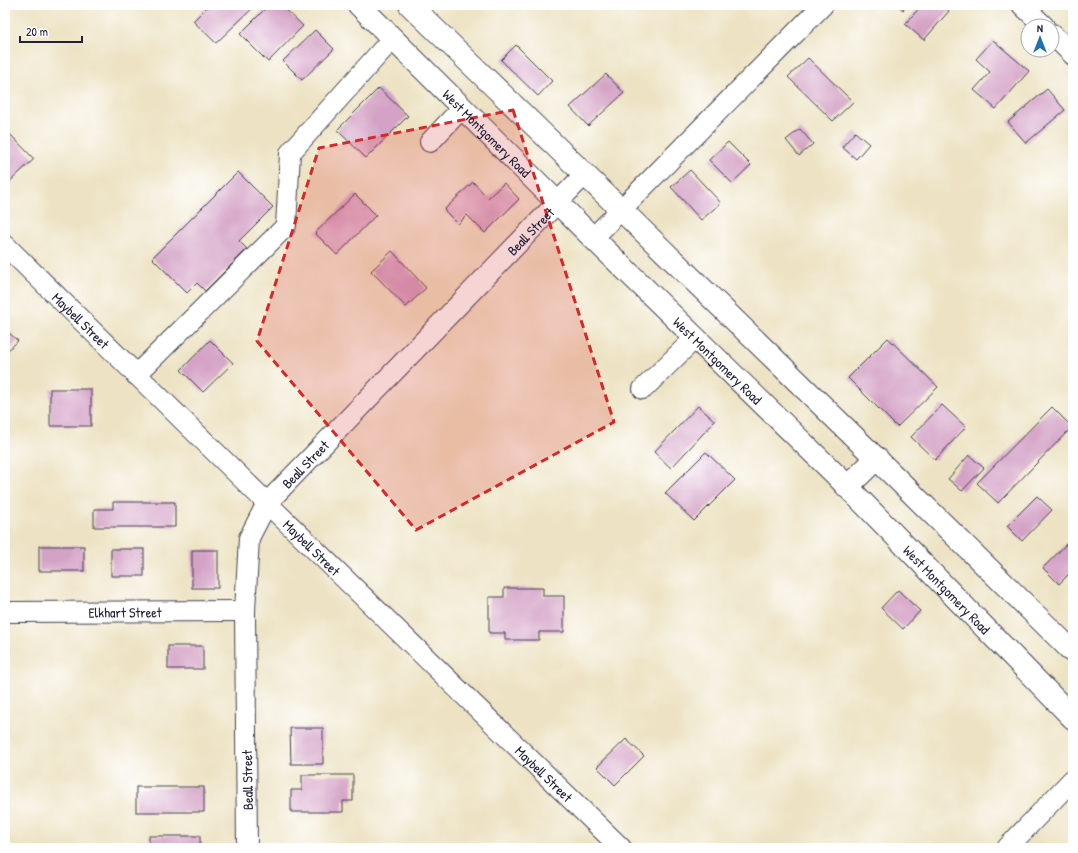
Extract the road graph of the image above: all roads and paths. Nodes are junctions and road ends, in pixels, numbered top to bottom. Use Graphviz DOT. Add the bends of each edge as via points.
graph roads {
  1 [pos="359,5"];
  2 [pos="410,5"];
  3 [pos="822,5"];
  4 [pos="1022,5"];
  5 [pos="1036,18"];
  6 [pos="392,38"];
  7 [pos="1060,42"];
  8 [pos="1073,55"];
  9 [pos="462,108"];
  10 [pos="430,142"];
  11 [pos="585,174"];
  12 [pos="558,203"];
  13 [pos="622,209"];
  14 [pos="593,238"];
  15 [pos="5,245"];
  16 [pos="695,338"];
  17 [pos="136,375"];
  18 [pos="643,389"];
  19 [pos="877,458"];
  20 [pos="847,487"];
  21 [pos="267,503"];
  22 [pos="244,611"];
  23 [pos="5,612"];
  24 [pos="1073,652"];
  25 [pos="1073,718"];
  26 [pos="1073,779"];
  27 [pos="248,848"];
  28 [pos="621,848"];
  29 [pos="1007,848"];
  1 -- 6 [label="main road, West Montgomery Road"];
  2 -- 11 [label="main road"];
  3 -- 13 [label="street"];
  4 -- 5 [label="street"];
  6 -- 9 [label="main road, West Montgomery Road"];
  6 -- 17 [label="street" via="290,153 286,226"];
  7 -- 8 [label="street"];
  9 -- 10 [label="street"];
  9 -- 12 [label="main road, West Montgomery Road"];
  11 -- 12 [label="street, Beall Street"];
  11 -- 13 [label="main road"];
  12 -- 14 [label="main road, West Montgomery Road"];
  12 -- 21 [label="street, Beall Street"];
  13 -- 14 [label="street"];
  13 -- 19 [label="main road"];
  14 -- 16 [label="main road, West Montgomery Road"];
  15 -- 17 [label="street, Maybell Street"];
  16 -- 18 [label="street"];
  16 -- 20 [label="main road, West Montgomery Road"];
  17 -- 21 [label="street, Maybell Street"];
  19 -- 20 [label="main road"];
  19 -- 24 [label="main road"];
  20 -- 25 [label="main road, West Montgomery Road"];
  21 -- 22 [label="street, Beall Street" via="249,538"];
  21 -- 28 [label="street, Maybell Street"];
  22 -- 23 [label="street, Elkhart Street"];
  22 -- 27 [label="street, Beall Street"];
  26 -- 29 [label="street"];
}
